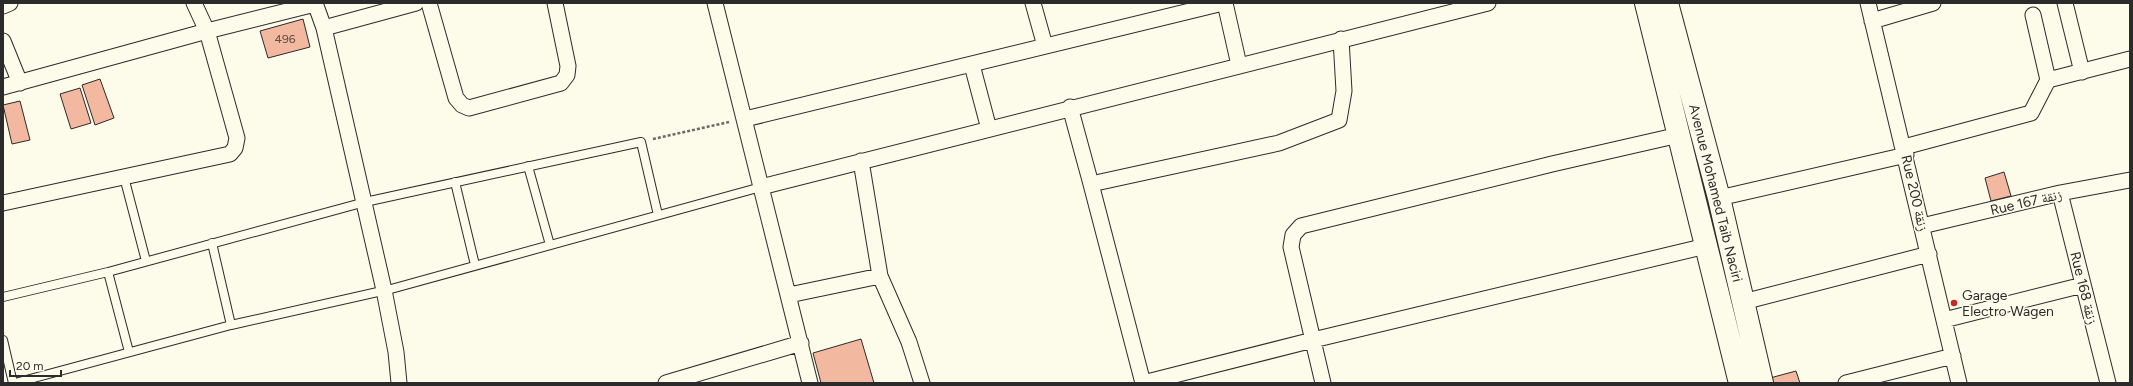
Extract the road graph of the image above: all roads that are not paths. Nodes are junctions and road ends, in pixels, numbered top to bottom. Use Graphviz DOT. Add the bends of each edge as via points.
graph roads {
  1 [pos="10,3"];
  2 [pos="194,3"];
  3 [pos="315,3"];
  4 [pos="416,3"];
  5 [pos="429,3"];
  6 [pos="555,3"];
  7 [pos="715,3"];
  8 [pos="1033,3"];
  9 [pos="1224,3"];
  10 [pos="1488,3"];
  11 [pos="1646,3"];
  12 [pos="1668,3"];
  13 [pos="1868,3"];
  14 [pos="1933,3"];
  15 [pos="2065,3"];
  16 [pos="3,6"];
  17 [pos="1438,8"];
  18 [pos="2033,15"];
  19 [pos="1872,21"];
  20 [pos="324,28"];
  21 [pos="207,31"];
  22 [pos="1341,39"];
  23 [pos="3,41"];
  24 [pos="1045,46"];
  25 [pos="2130,59"];
  26 [pos="972,65"];
  27 [pos="1239,65"];
  28 [pos="2082,72"];
  29 [pos="2048,80"];
  30 [pos="20,83"];
  31 [pos="3,87"];
  32 [pos="1070,107"];
  33 [pos="745,119"];
  34 [pos="989,129"];
  35 [pos="1679,135"];
  36 [pos="1905,151"];
  37 [pos="861,161"];
  38 [pos="528,166"];
  39 [pos="124,177"];
  40 [pos="2130,180"];
  41 [pos="455,182"];
  42 [pos="1091,184"];
  43 [pos="761,187"];
  44 [pos="2060,193"];
  45 [pos="1718,198"];
  46 [pos="365,202"];
  47 [pos="3,203"];
  48 [pos="658,215"];
  49 [pos="1922,226"];
  50 [pos="212,243"];
  51 [pos="550,245"];
  52 [pos="1706,246"];
  53 [pos="1929,254"];
  54 [pos="146,261"];
  55 [pos="475,265"];
  56 [pos="108,272"];
  57 [pos="880,276"];
  58 [pos="2083,285"];
  59 [pos="384,290"];
  60 [pos="789,294"];
  61 [pos="3,297"];
  62 [pos="1743,302"];
  63 [pos="1944,320"];
  64 [pos="231,325"];
  65 [pos="3,340"];
  66 [pos="1313,340"];
  67 [pos="801,344"];
  68 [pos="129,352"];
  69 [pos="1953,356"];
  70 [pos="14,383"];
  71 [pos="399,383"];
  72 [pos="666,383"];
  73 [pos="810,383"];
  74 [pos="922,383"];
  75 [pos="1143,383"];
  76 [pos="1324,383"];
  77 [pos="1740,383"];
  78 [pos="1762,383"];
  79 [pos="1846,383"];
  80 [pos="1959,383"];
  81 [pos="2108,383"];
  1 -- 16 [label="street"];
  2 -- 21 [label="street"];
  3 -- 20 [label="street"];
  3 -- 21 [label="street"];
  4 -- 20 [label="street"];
  5 -- 6 [label="street" via="456,98 462,105 470,108 561,83 567,75 568,66"];
  7 -- 33 [label="street"];
  8 -- 24 [label="street"];
  9 -- 24 [label="street"];
  9 -- 27 [label="street"];
  10 -- 17 [label="street"];
  11 -- 35 [label="street, Avenue Mohamed Taib Naciri"];
  12 -- 45 [label="street, Avenue Mohamed Taib Naciri"];
  13 -- 19 [label="street, Rue 200 زنقة"];
  14 -- 19 [label="street"];
  15 -- 28 [label="street"];
  17 -- 22 [label="street"];
  18 -- 29 [label="street"];
  19 -- 36 [label="street, Rue 200 زنقة"];
  20 -- 46 [label="street"];
  21 -- 30 [label="street"];
  21 -- 39 [label="street" via="237,138 235,148 230,154"];
  22 -- 27 [label="street"];
  22 -- 42 [label="street" via="1344,91 1339,120 1279,143"];
  23 -- 30 [label="street"];
  24 -- 26 [label="street"];
  25 -- 28 [label="street"];
  26 -- 33 [label="street"];
  26 -- 34 [label="street"];
  27 -- 32 [label="street"];
  28 -- 29 [label="street"];
  29 -- 36 [label="street" via="2031,113"];
  30 -- 31 [label="street"];
  32 -- 34 [label="street"];
  32 -- 42 [label="street"];
  33 -- 43 [label="street"];
  34 -- 37 [label="street"];
  35 -- 52 [label="street, Avenue Mohamed Taib Naciri"];
  35 -- 66 [label="street" via="1301,226 1293,235 1291,247"];
  36 -- 45 [label="street"];
  36 -- 49 [label="street, Rue 200 زنقة"];
  37 -- 43 [label="street"];
  37 -- 57 [label="street"];
  38 -- 41 [label="lane"];
  38 -- 48 [label="lane" via="641,142"];
  38 -- 51 [label="lane"];
  39 -- 47 [label="street"];
  39 -- 54 [label="lane"];
  40 -- 44 [label="street, Rue 167 زنقة"];
  41 -- 46 [label="lane"];
  41 -- 55 [label="lane"];
  42 -- 75 [label="street"];
  43 -- 48 [label="lane"];
  43 -- 60 [label="street"];
  44 -- 49 [label="street, Rue 167 زنقة"];
  44 -- 58 [label="street, Rue 168 زنقة"];
  45 -- 62 [label="street, Avenue Mohamed Taib Naciri"];
  46 -- 50 [label="lane"];
  46 -- 59 [label="street"];
  48 -- 51 [label="lane"];
  49 -- 53 [label="street, Rue 200 زنقة"];
  50 -- 54 [label="lane"];
  50 -- 64 [label="lane"];
  51 -- 55 [label="lane"];
  52 -- 66 [label="street"];
  52 -- 77 [label="street, Avenue Mohamed Taib Naciri"];
  53 -- 62 [label="street"];
  53 -- 63 [label="street, Rue 200 زنقة"];
  54 -- 56 [label="lane"];
  55 -- 59 [label="lane"];
  56 -- 61 [label="lane"];
  56 -- 68 [label="lane"];
  57 -- 60 [label="street"];
  57 -- 74 [label="street" via="909,342"];
  58 -- 63 [label="street"];
  58 -- 81 [label="street, Rue 168 زنقة"];
  59 -- 64 [label="lane"];
  59 -- 71 [label="street"];
  60 -- 67 [label="street"];
  62 -- 78 [label="street, Avenue Mohamed Taib Naciri"];
  63 -- 69 [label="street, Rue 200 زنقة"];
  64 -- 68 [label="lane"];
  65 -- 70 [label="lane"];
  66 -- 75 [label="street"];
  66 -- 76 [label="street"];
  67 -- 72 [label="street"];
  67 -- 73 [label="street"];
  68 -- 70 [label="lane"];
  69 -- 79 [label="street"];
  69 -- 80 [label="street, Rue 200 زنقة"];
}
